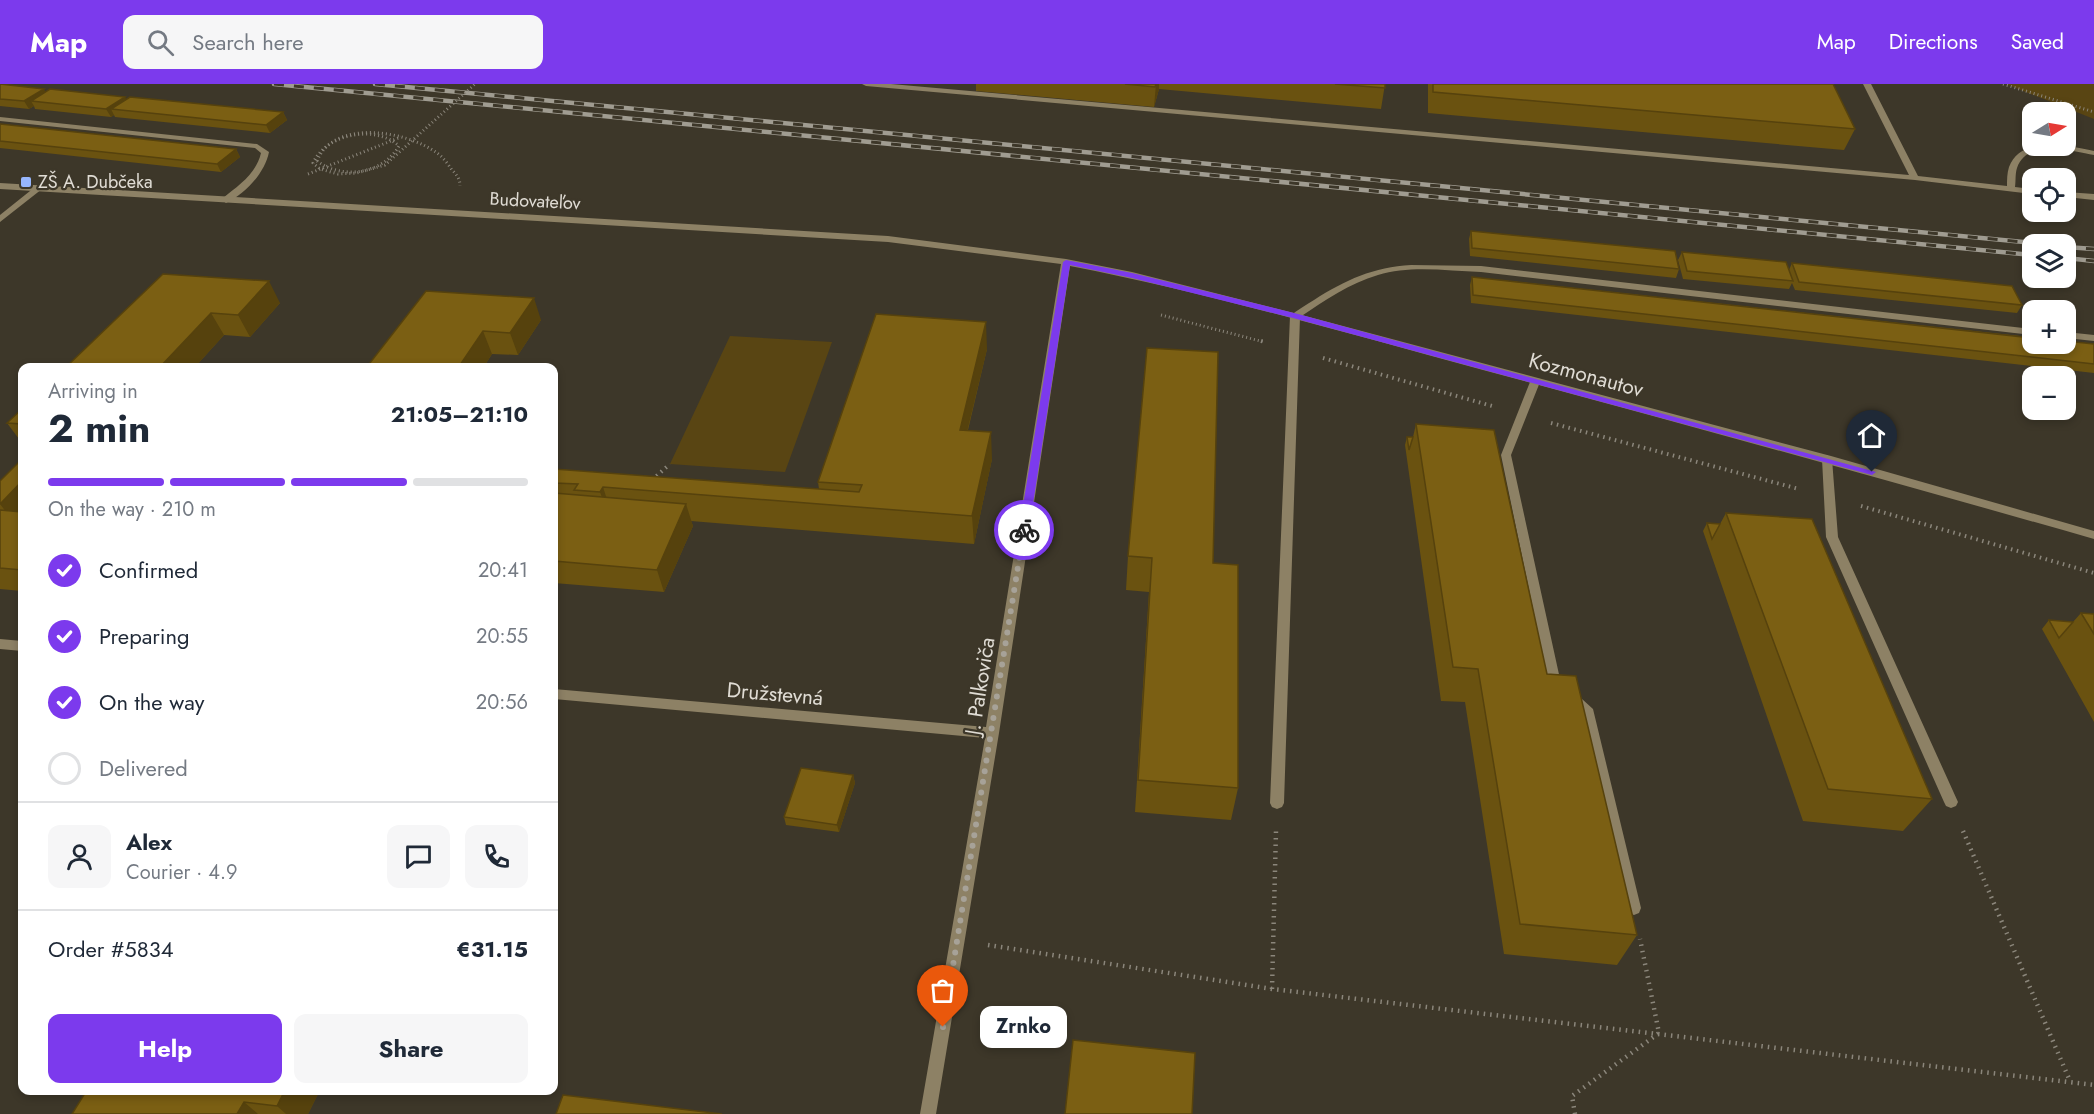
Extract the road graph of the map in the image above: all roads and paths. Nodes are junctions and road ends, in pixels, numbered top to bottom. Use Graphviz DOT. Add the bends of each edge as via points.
graph roads {
  1 [pos="476,84"];
  2 [pos="866,84"];
  3 [pos="1867,84"];
  4 [pos="2004,84"];
  5 [pos="2094,112"];
  6 [pos="0,119"];
  7 [pos="402,137"];
  8 [pos="2094,153"];
  9 [pos="298,176"];
  10 [pos="1915,178"];
  11 [pos="0,186"];
  12 [pos="38,189"];
  13 [pos="460,189"];
  14 [pos="2011,189"];
  15 [pos="2022,190"];
  16 [pos="2076,196"];
  17 [pos="2094,197"];
  18 [pos="226,200"];
  19 [pos="0,219"];
  20 [pos="1066,262"];
  21 [pos="1154,313"];
  22 [pos="1295,316"];
  23 [pos="2022,331"];
  24 [pos="2076,336"];
  25 [pos="2094,338"];
  26 [pos="1294,350"];
  27 [pos="1535,382"];
  28 [pos="1522,415"];
  29 [pos="1827,459"];
  30 [pos="670,464"];
  31 [pos="644,487"];
  32 [pos="1829,497"];
  33 [pos="2094,535"];
  34 [pos="2094,573"];
  35 [pos="0,645"];
  36 [pos="18,646"];
  37 [pos="558,694"];
  38 [pos="992,733"];
  39 [pos="1951,802"];
  40 [pos="1277,803"];
  41 [pos="1635,908"];
  42 [pos="958,940"];
  43 [pos="1272,989"];
  44 [pos="1659,1033"];
  45 [pos="2070,1082"];
  46 [pos="2094,1085"];
  47 [pos="928,1114"];
  48 [pos="1575,1114"];
  1 -- 7 [label="path, bridge" via="385,165 369,170 339,174 327,172 314,163 319,151 328,144 339,139 346,138 352,136 366,134 396,140 396,154 372,168 331,171 317,161 318,155 337,140 343,138 356,134 370,133 393,134"];
  2 -- 10 [label="street"];
  3 -- 10 [label="street"];
  4 -- 5 [label="path"];
  6 -- 18 [label="street" via="257,146 265,152 264,162"];
  7 -- 9 [label="path"];
  7 -- 13 [label="path" via="438,153 460,180"];
  8 -- 14 [label="street" via="2061,146 2030,150 2014,165"];
  10 -- 14 [label="street"];
  11 -- 12 [label="street, Budovateľov"];
  12 -- 18 [label="street, Budovateľov"];
  12 -- 19 [label="street"];
  14 -- 15 [label="street"];
  16 -- 17 [label="street"];
  18 -- 20 [label="street, Budovateľov" via="888,239"];
  20 -- 22 [label="street, Kozmonautov"];
  20 -- 38 [label="street, J. Palkoviča"];
  21 -- 26 [label="path"];
  22 -- 23 [label="street" via="1345,284 1376,272 1480,269"];
  22 -- 26 [label="street"];
  22 -- 27 [label="street, Kozmonautov"];
  24 -- 25 [label="street"];
  26 -- 28 [label="path"];
  26 -- 40 [label="street"];
  27 -- 28 [label="street"];
  27 -- 29 [label="street, Kozmonautov"];
  28 -- 32 [label="path"];
  28 -- 41 [label="street" via="1506,455 1554,681 1587,709"];
  29 -- 32 [label="street"];
  29 -- 33 [label="street, Kozmonautov"];
  30 -- 31 [label="path"];
  32 -- 34 [label="path"];
  32 -- 39 [label="street" via="1832,537"];
  35 -- 36 [label="street"];
  37 -- 38 [label="street, Družstevná"];
  38 -- 42 [label="street, J. Palkoviča"];
  39 -- 45 [label="path"];
  40 -- 43 [label="path"];
  41 -- 44 [label="path"];
  42 -- 43 [label="path"];
  42 -- 47 [label="street, J. Palkoviča"];
  43 -- 44 [label="path"];
  44 -- 45 [label="path"];
  44 -- 48 [label="path" via="1572,1096"];
  45 -- 46 [label="path"];
}
